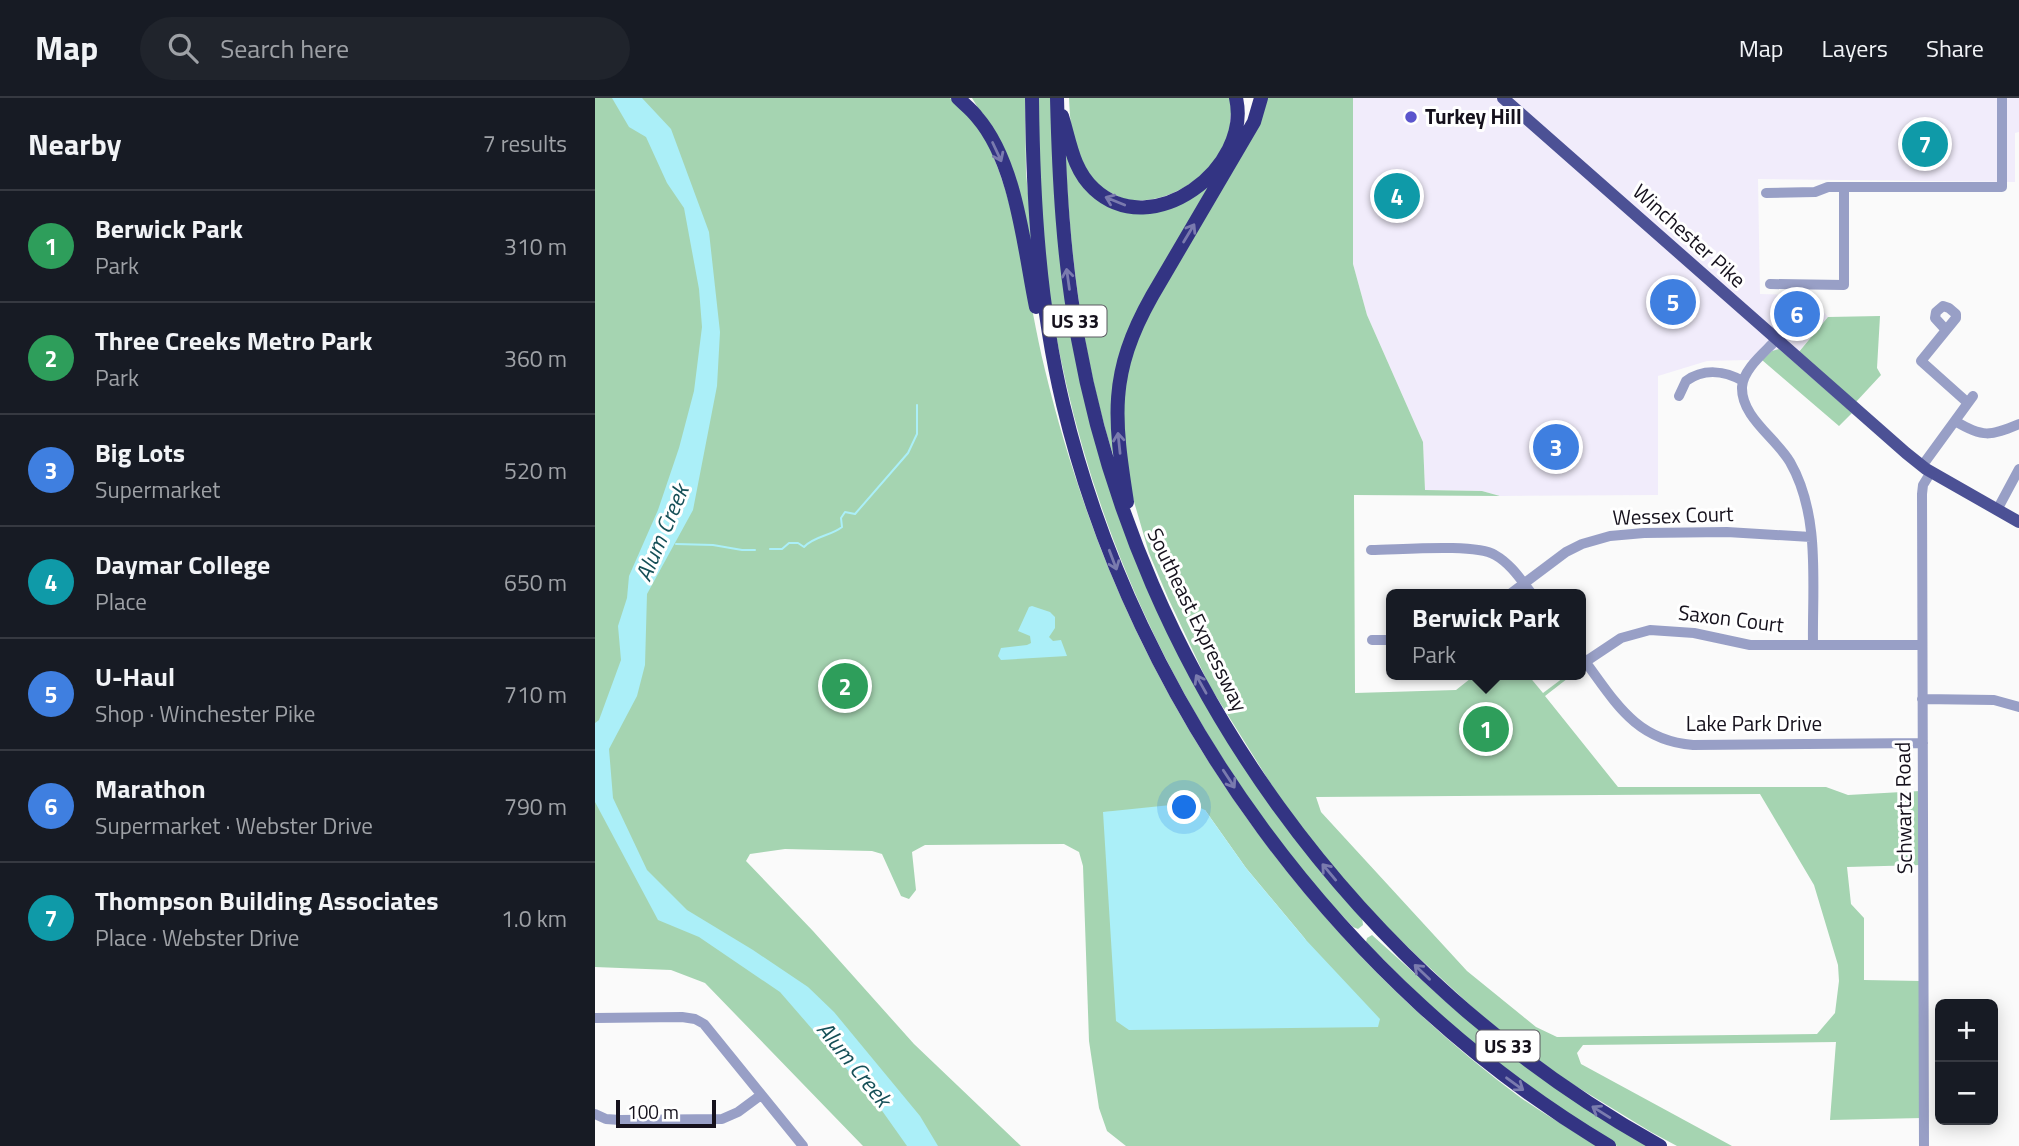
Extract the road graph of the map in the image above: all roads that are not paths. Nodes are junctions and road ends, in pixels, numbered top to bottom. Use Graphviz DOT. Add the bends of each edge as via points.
graph roads {
  1 [pos="958,98"];
  2 [pos="966,98"];
  3 [pos="1033,98"];
  4 [pos="1236,98"];
  5 [pos="1261,98"];
  6 [pos="1503,98"];
  7 [pos="2002,98"];
  8 [pos="1057,99"];
  9 [pos="977,116"];
  10 [pos="1844,187"];
  11 [pos="1766,192"];
  12 [pos="1770,284"];
  13 [pos="1946,330"];
  14 [pos="1776,340"];
  15 [pos="1743,382"];
  16 [pos="1059,388"];
  17 [pos="1679,396"];
  18 [pos="1955,421"];
  19 [pos="2019,424"];
  20 [pos="1926,469"];
  21 [pos="2019,469"];
  22 [pos="1997,510"];
  23 [pos="2019,522"];
  24 [pos="1132,535"];
  25 [pos="1811,537"];
  26 [pos="1371,550"];
  27 [pos="1524,584"];
  28 [pos="1517,589"];
  29 [pos="1528,589"];
  30 [pos="1373,640"];
  31 [pos="1386,640"];
  32 [pos="1813,645"];
  33 [pos="1922,645"];
  34 [pos="1586,657"];
  35 [pos="1586,663"];
  36 [pos="1922,699"];
  37 [pos="2019,706"];
  38 [pos="1923,743"];
  39 [pos="595,1018"];
  40 [pos="761,1095"];
  41 [pos="595,1114"];
  42 [pos="803,1146"];
  43 [pos="1609,1146"];
  44 [pos="1660,1146"];
  45 [pos="1924,1146"];
  1 -- 9 [label="highway"];
  2 -- 9 [label="highway"];
  3 -- 16 [label="highway, US 33" via="1037,239"];
  4 -- 8 [label="highway, one-way" via="1235,135 1215,170 1193,189 1152,207 1120,204 1093,189 1076,164"];
  24 -- 5 [label="highway, one-way" via="1118,439 1119,378 1126,351 1151,296 1254,122"];
  6 -- 14 [label="main road, Winchester Pike"];
  7 -- 10 [label="street" via="2002,187"];
  24 -- 8 [label="highway, Southeast Expressway / US 33, one-way" via="1100,436 1076,332 1062,218"];
  9 -- 16 [label="highway, one-way" via="1008,177 1046,358"];
  10 -- 11 [label="street"];
  10 -- 12 [label="street" via="1843,285"];
  13 -- 18 [label="street, Schwartz Road" via="1921,360 1971,400"];
  14 -- 15 [label="street"];
  14 -- 20 [label="main road, Winchester Pike"];
  15 -- 17 [label="street" via="1727,374 1705,373 1686,381"];
  15 -- 25 [label="street" via="1747,407 1790,461 1805,495"];
  16 -- 43 [label="highway, US 33, one-way" via="1094,510 1134,608 1189,714 1278,851 1355,940 1436,1018 1489,1065"];
  18 -- 19 [label="street" via="1986,435"];
  18 -- 20 [label="street, Schwartz Road"];
  20 -- 22 [label="main road, Winchester Pike"];
  20 -- 33 [label="street, Schwartz Road"];
  21 -- 22 [label="street"];
  22 -- 23 [label="main road, Winchester Pike"];
  44 -- 24 [label="highway, Southeast Expressway / US 33, one-way" via="1574,1095 1479,1023 1409,959 1327,870 1273,801 1223,725 1171,625"];
  25 -- 27 [label="street, Wessex Court" via="1727,532 1610,536 1566,552"];
  25 -- 32 [label="street"];
  26 -- 27 [label="street" via="1474,549 1493,553"];
  27 -- 28 [label="street, Wessex Court"];
  27 -- 29 [label="street"];
  30 -- 31 [label="street"];
  32 -- 33 [label="street, Saxon Court"];
  32 -- 34 [label="street, Saxon Court" via="1750,645 1694,633 1650,630 1621,638"];
  33 -- 36 [label="street, Schwartz Road"];
  35 -- 38 [label="street, Lake Park Drive" via="1643,729 1675,743"];
  36 -- 37 [label="street" via="1994,700"];
  36 -- 38 [label="street, Schwartz Road"];
  38 -- 45 [label="street, Schwartz Road"];
  39 -- 40 [label="street" via="695,1020 712,1032"];
  40 -- 41 [label="street" via="738,1112 713,1120 619,1120"];
  40 -- 42 [label="street"];
}
